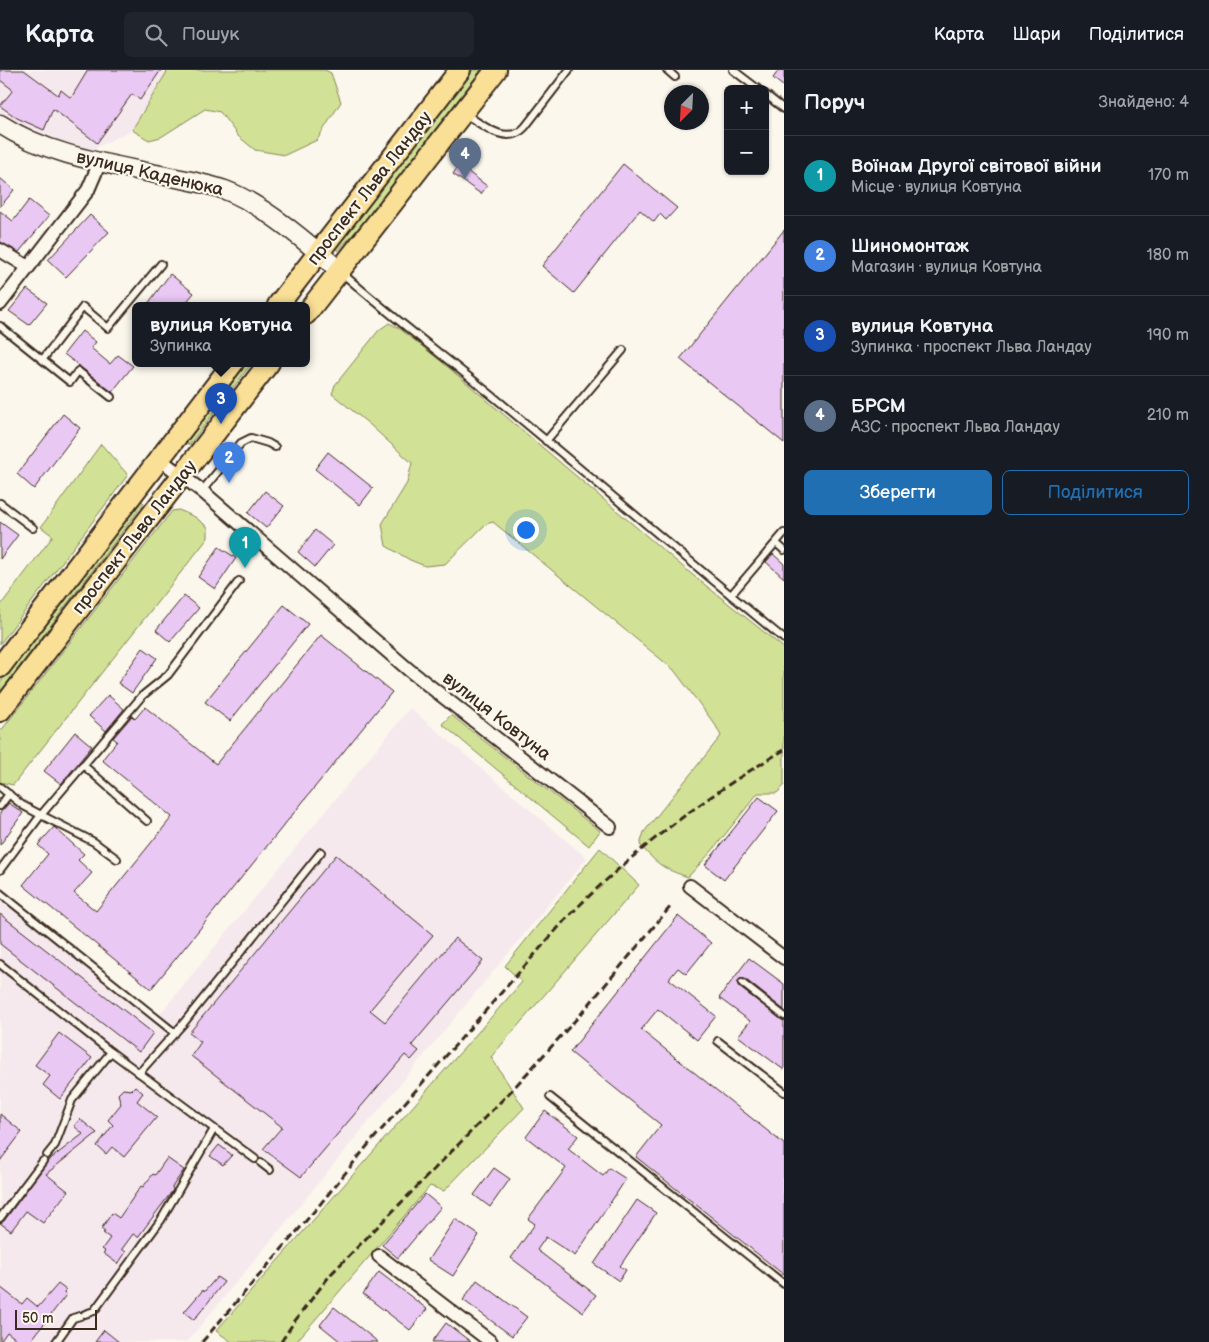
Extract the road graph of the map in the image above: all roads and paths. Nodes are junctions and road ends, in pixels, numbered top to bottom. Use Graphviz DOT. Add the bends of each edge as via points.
graph roads {
  1 [pos="460,70"];
  2 [pos="496,70"];
  3 [pos="569,70"];
  4 [pos="666,70"];
  5 [pos="733,70"];
  6 [pos="675,77"];
  7 [pos="753,85"];
  8 [pos="769,97"];
  9 [pos="784,109"];
  10 [pos="463,112"];
  11 [pos="0,124"];
  12 [pos="100,162"];
  13 [pos="0,250"];
  14 [pos="319,252"];
  15 [pos="161,264"];
  16 [pos="28,267"];
  17 [pos="340,271"];
  18 [pos="280,302"];
  19 [pos="0,304"];
  20 [pos="310,309"];
  21 [pos="0,326"];
  22 [pos="622,350"];
  23 [pos="43,359"];
  24 [pos="230,367"];
  25 [pos="265,367"];
  26 [pos="111,397"];
  27 [pos="546,441"];
  28 [pos="275,447"];
  29 [pos="158,458"];
  30 [pos="181,475"];
  31 [pos="202,491"];
  32 [pos="0,503"];
  33 [pos="33,528"];
  34 [pos="784,533"];
  35 [pos="776,543"];
  36 [pos="784,550"];
  37 [pos="239,581"];
  38 [pos="731,595"];
  39 [pos="784,639"];
  40 [pos="0,667"];
  41 [pos="0,711"];
  42 [pos="83,766"];
  43 [pos="0,787"];
  44 [pos="9,794"];
  45 [pos="0,806"];
  46 [pos="41,815"];
  47 [pos="147,822"];
  48 [pos="610,827"];
  49 [pos="321,852"];
  50 [pos="117,859"];
  51 [pos="0,870"];
  52 [pos="690,886"];
  53 [pos="0,893"];
  54 [pos="784,958"];
  55 [pos="0,964"];
  56 [pos="742,983"];
  57 [pos="784,1016"];
  58 [pos="175,1033"];
  59 [pos="718,1041"];
  60 [pos="110,1052"];
  61 [pos="139,1073"];
  62 [pos="784,1092"];
  63 [pos="550,1097"];
  64 [pos="214,1129"];
  65 [pos="270,1170"];
  66 [pos="0,1218"];
  67 [pos="379,1256"];
  68 [pos="784,1284"];
  69 [pos="56,1342"];
  70 [pos="491,1342"];
  1 -- 14 [label="main road, проспект Льва Ландау"];
  2 -- 10 [label="main road, проспект Льва Ландау"];
  3 -- 10 [label="lane" via="517,134 498,134"];
  4 -- 6 [label="lane"];
  5 -- 7 [label="lane"];
  8 -- 9 [label="lane"];
  10 -- 17 [label="main road, проспект Льва Ландау"];
  11 -- 12 [label="street, вулиця Каденюка" via="36,143"];
  12 -- 14 [label="street, вулиця Каденюка" via="211,185 234,193 258,206"];
  12 -- 16 [label="street" via="88,190"];
  13 -- 16 [label="street"];
  14 -- 17 [label="street, вулиця Каденюка"];
  14 -- 18 [label="main road, проспект Льва Ландау"];
  15 -- 23 [label="lane" via="108,328 83,307"];
  16 -- 19 [label="street"];
  17 -- 20 [label="main road, проспект Льва Ландау"];
  17 -- 27 [label="lane"];
  21 -- 23 [label="lane"];
  22 -- 27 [label="lane"];
  23 -- 26 [label="lane" via="70,382 78,371"];
  24 -- 29 [label="main road, проспект Льва Ландау"];
  25 -- 30 [label="main road, проспект Льва Ландау"];
  27 -- 38 [label="lane"];
  28 -- 31 [label="lane" via="252,438 241,443"];
  29 -- 30 [label="street, вулиця Ковтуна"];
  29 -- 40 [label="main road, проспект Льва Ландау"];
  30 -- 31 [label="street, вулиця Ковтуна"];
  30 -- 41 [label="main road, проспект Льва Ландау"];
  31 -- 48 [label="street, вулиця Ковтуна" via="409,670"];
  32 -- 33 [label="lane"];
  34 -- 35 [label="lane"];
  35 -- 36 [label="lane"];
  35 -- 38 [label="lane"];
  37 -- 42 [label="lane" via="168,675 142,696"];
  38 -- 39 [label="lane"];
  42 -- 46 [label="lane"];
  42 -- 47 [label="lane"];
  43 -- 44 [label="lane"];
  44 -- 45 [label="lane"];
  44 -- 46 [label="lane"];
  46 -- 50 [label="lane" via="94,842"];
  46 -- 51 [label="lane"];
  49 -- 58 [label="lane"];
  52 -- 54 [label="street"];
  53 -- 58 [label="lane"];
  55 -- 60 [label="lane"];
  56 -- 57 [label="lane"];
  58 -- 61 [label="lane"];
  59 -- 62 [label="lane"];
  60 -- 61 [label="lane"];
  60 -- 66 [label="lane" via="72,1100 55,1145"];
  61 -- 64 [label="lane"];
  63 -- 68 [label="lane"];
  64 -- 65 [label="lane"];
  64 -- 69 [label="lane" via="161,1220 94,1311 74,1318"];
  67 -- 70 [label="street"];
}
